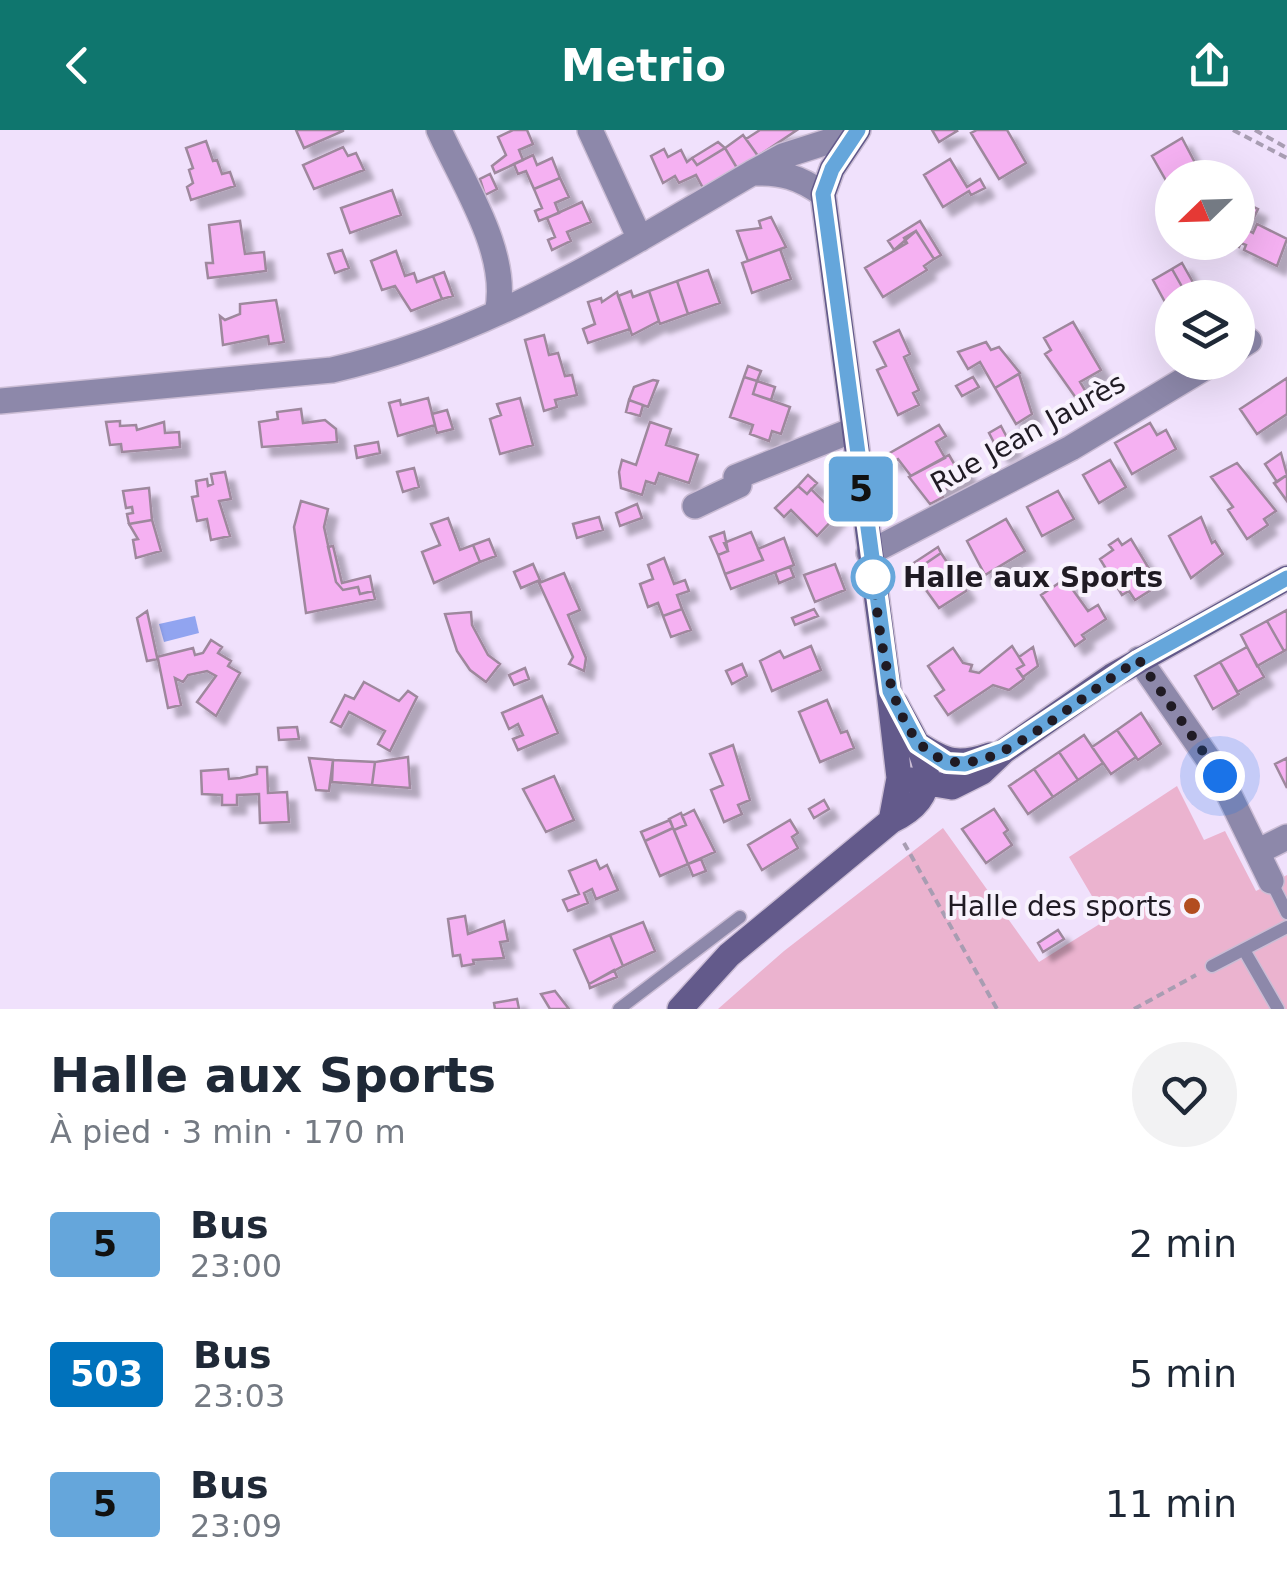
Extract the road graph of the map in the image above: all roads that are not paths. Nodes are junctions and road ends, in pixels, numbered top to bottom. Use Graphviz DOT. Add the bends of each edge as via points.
graph roads {
  1 [pos="439,130"];
  2 [pos="590,130"];
  3 [pos="855,132"];
  4 [pos="752,173"];
  5 [pos="823,194"];
  6 [pos="640,239"];
  7 [pos="497,312"];
  8 [pos="1184,380"];
  9 [pos="0,401"];
  10 [pos="853,430"];
  11 [pos="695,506"];
  12 [pos="869,553"];
  13 [pos="1287,578"];
  14 [pos="1139,660"];
  15 [pos="890,691"];
  16 [pos="1004,750"];
  17 [pos="924,765"];
  18 [pos="899,778"];
  19 [pos="898,832"];
  20 [pos="1287,837"];
  21 [pos="1257,852"];
  22 [pos="1271,881"];
  23 [pos="1287,913"];
  24 [pos="740,916"];
  25 [pos="1287,927"];
  26 [pos="1244,950"];
  27 [pos="1212,966"];
  28 [pos="620,1009"];
  29 [pos="680,1009"];
  30 [pos="1278,1009"];
  1 -- 7 [label="street" via="498,268"];
  2 -- 6 [label="street"];
  3 -- 4 [label="street"];
  3 -- 5 [label="main road"];
  4 -- 5 [label="street" via="803,179"];
  4 -- 6 [label="street"];
  5 -- 10 [label="main road"];
  6 -- 7 [label="street" via="591,270"];
  7 -- 9 [label="street" via="332,370"];
  8 -- 12 [label="street, Rue Jean Jaurès" via="1071,448"];
  10 -- 11 [label="street" via="736,478 739,484"];
  10 -- 12 [label="main road"];
  12 -- 15 [label="main road"];
  13 -- 14 [label="main road"];
  14 -- 16 [label="main road"];
  14 -- 21 [label="street" via="1220,776"];
  15 -- 17 [label="main road"];
  15 -- 18 [label="main road"];
  16 -- 17 [label="main road" via="949,773"];
  16 -- 17 [label="main road" via="982,772 952,787"];
  17 -- 18 [label="main road"];
  17 -- 19 [label="main road" via="912,811"];
  18 -- 19 [label="main road"];
  19 -- 29 [label="main road" via="729,955"];
  20 -- 21 [label="street"];
  21 -- 22 [label="street"];
  22 -- 23 [label="lane"];
  24 -- 28 [label="lane"];
  25 -- 26 [label="lane"];
  26 -- 27 [label="lane"];
  26 -- 30 [label="lane"];
}
